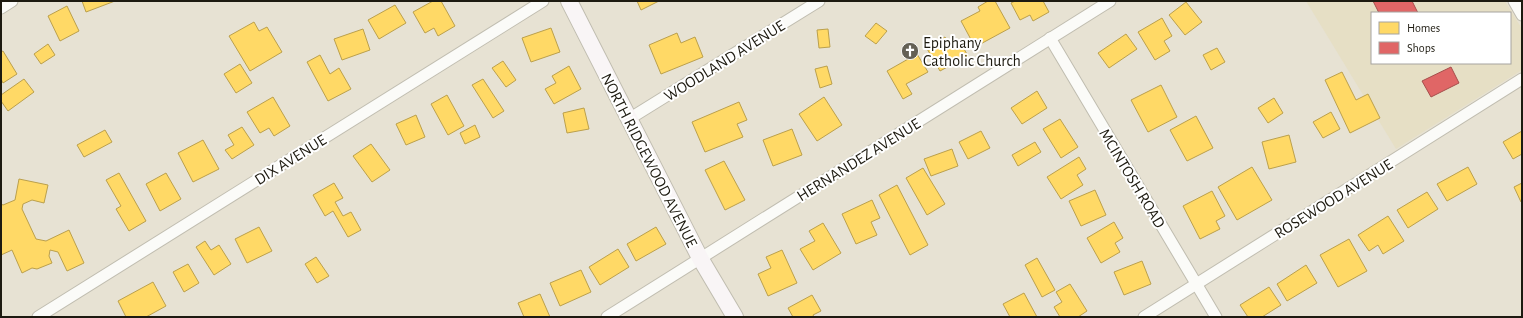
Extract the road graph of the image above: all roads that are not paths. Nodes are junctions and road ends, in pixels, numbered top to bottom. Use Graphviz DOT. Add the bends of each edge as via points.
graph roads {
  1 [pos="12,1"];
  2 [pos="543,1"];
  3 [pos="569,1"];
  4 [pos="819,1"];
  5 [pos="1110,1"];
  6 [pos="1514,1"];
  7 [pos="1,8"];
  8 [pos="1522,15"];
  9 [pos="1050,38"];
  10 [pos="1522,79"];
  11 [pos="629,119"];
  12 [pos="700,258"];
  13 [pos="1197,284"];
  14 [pos="38,317"];
  15 [pos="607,317"];
  16 [pos="735,317"];
  17 [pos="1144,317"];
  18 [pos="1216,317"];
  1 -- 7 [label="street"];
  2 -- 14 [label="street, DIX AVENUE"];
  3 -- 11 [label="street, NORTH RIDGEWOOD AVENUE"];
  4 -- 11 [label="street, WOODLAND AVENUE"];
  5 -- 9 [label="street, HERNANDEZ AVENUE"];
  6 -- 8 [label="street"];
  9 -- 12 [label="street, HERNANDEZ AVENUE"];
  9 -- 13 [label="street, MCINTOSH ROAD"];
  10 -- 13 [label="street, ROSEWOOD AVENUE"];
  11 -- 12 [label="street, NORTH RIDGEWOOD AVENUE"];
  12 -- 15 [label="street, HERNANDEZ AVENUE"];
  12 -- 16 [label="street, NORTH RIDGEWOOD AVENUE"];
  13 -- 17 [label="street, ROSEWOOD AVENUE"];
  13 -- 18 [label="street, MCINTOSH ROAD"];
}
